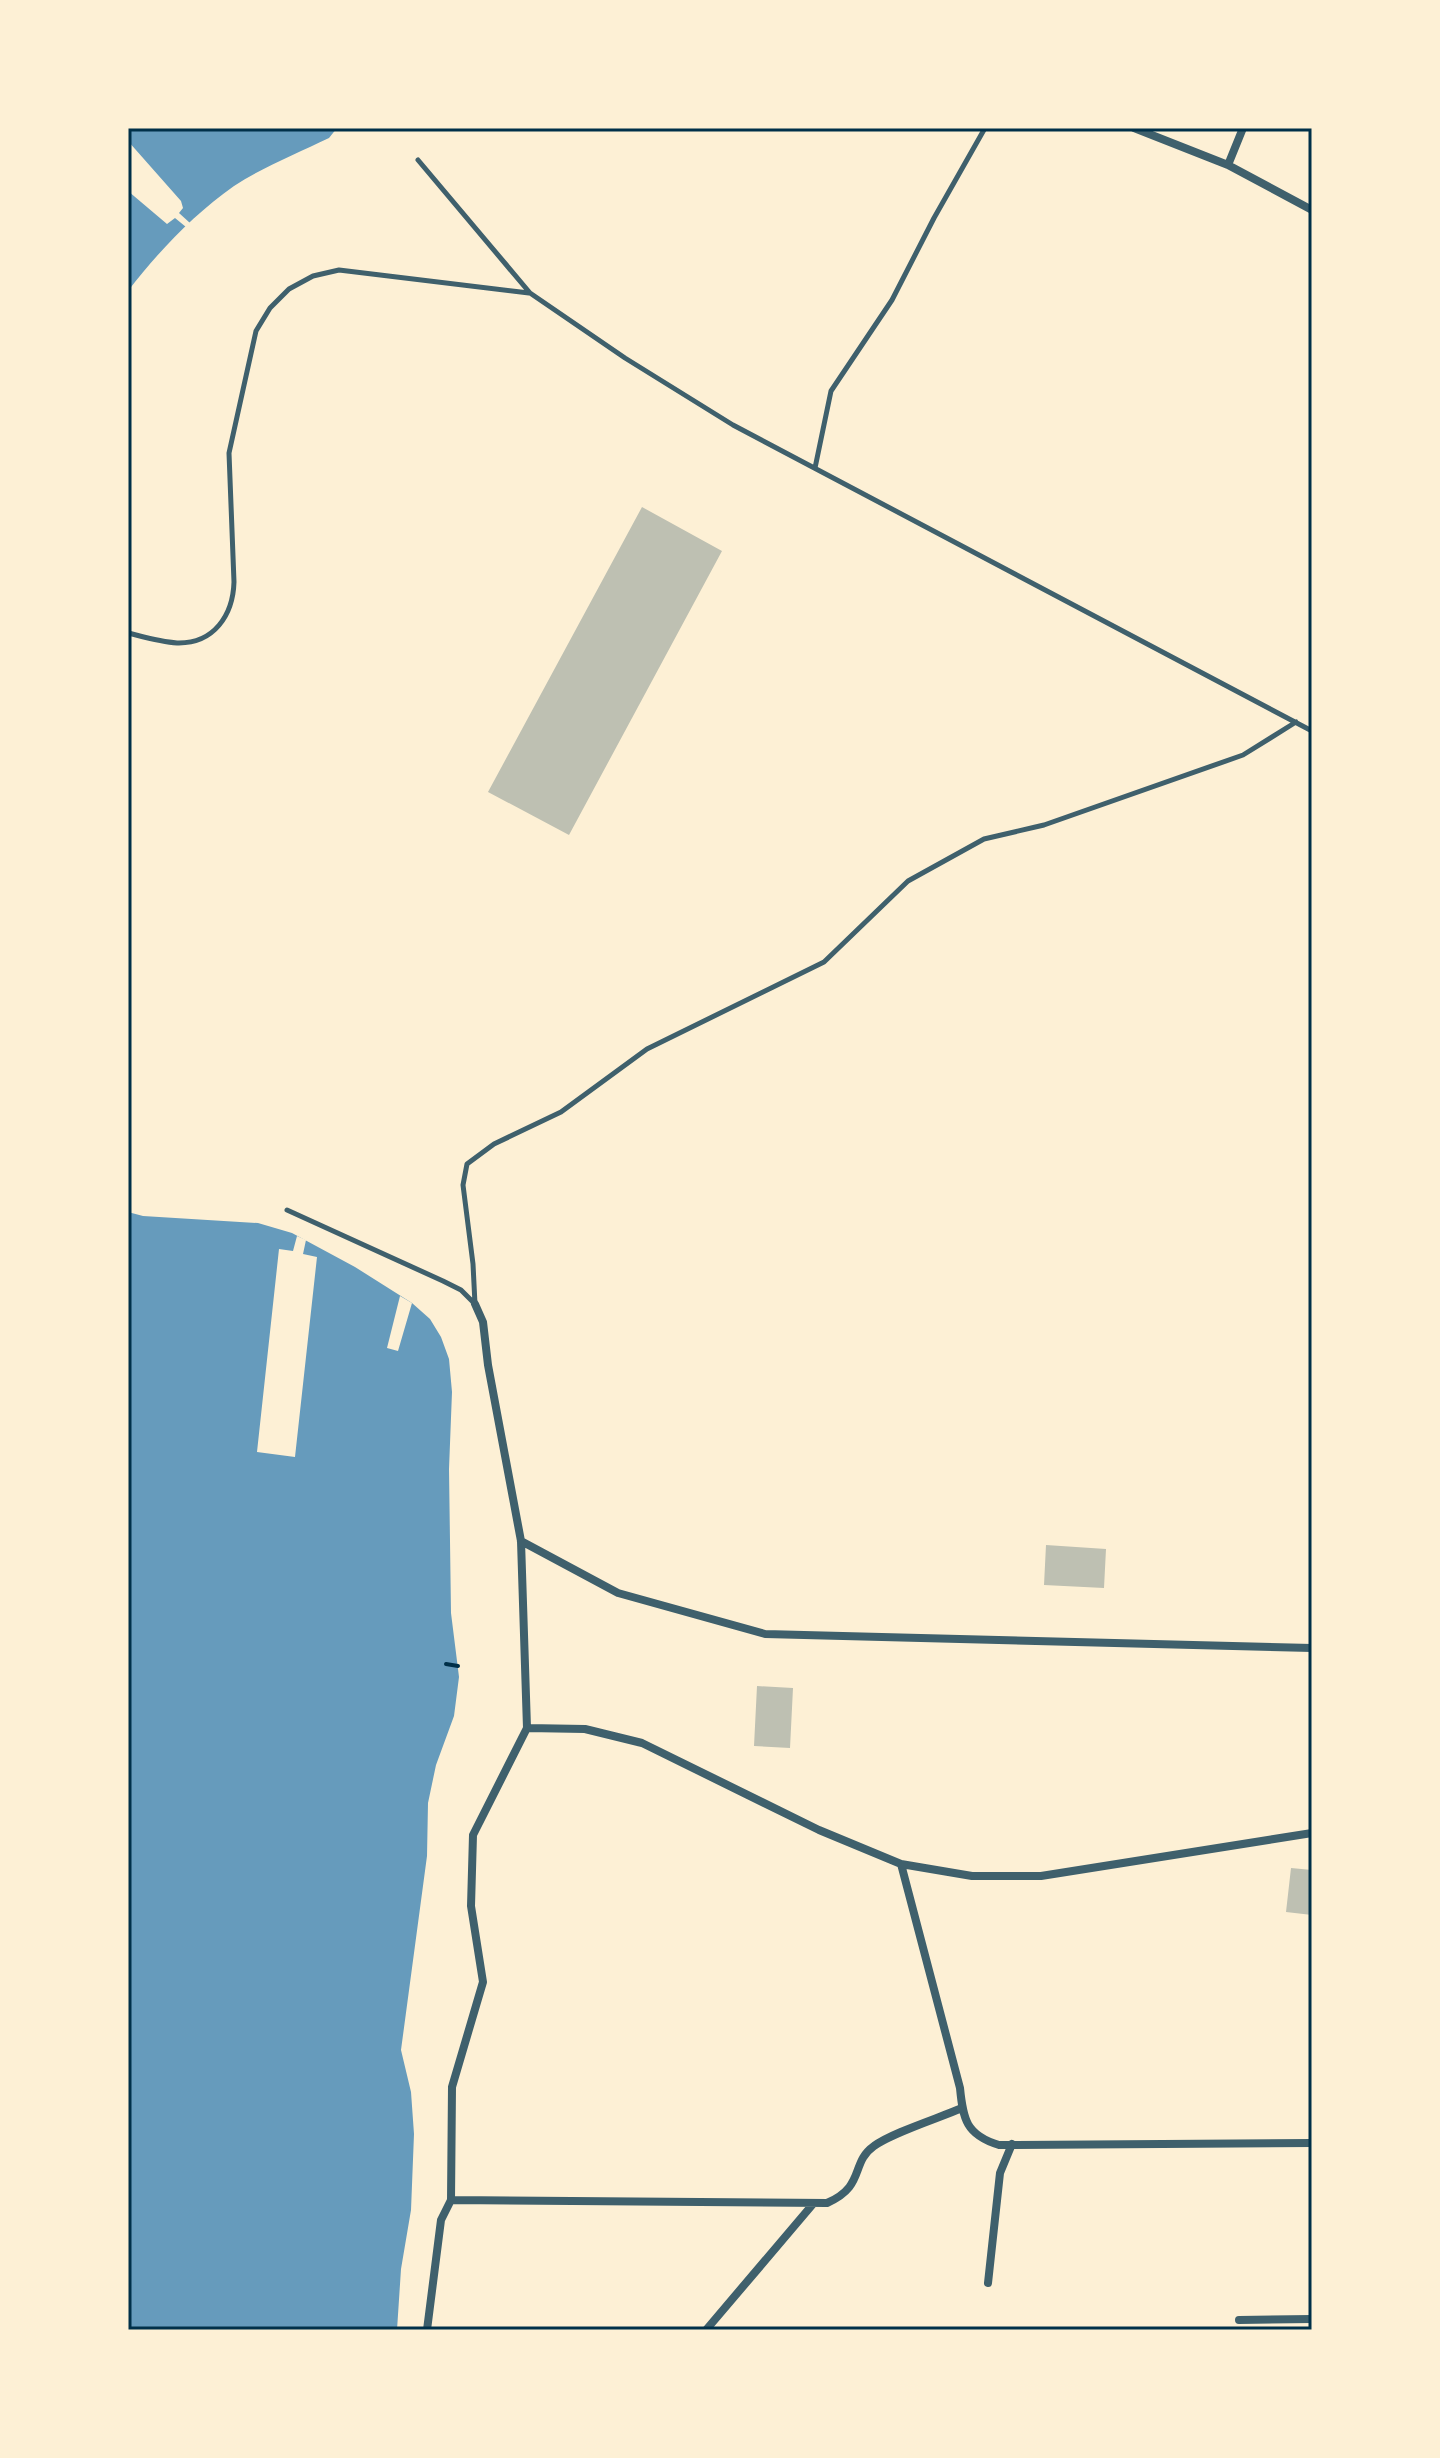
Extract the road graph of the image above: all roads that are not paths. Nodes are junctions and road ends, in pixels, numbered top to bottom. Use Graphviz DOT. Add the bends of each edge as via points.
graph roads {
  1 [pos="985,128"];
  2 [pos="1134,128"];
  3 [pos="1243,128"];
  4 [pos="418,160"];
  5 [pos="1228,165"];
  6 [pos="1312,210"];
  7 [pos="530,293"];
  8 [pos="815,468"];
  9 [pos="128,633"];
  10 [pos="1296,722"];
  11 [pos="1312,731"];
  12 [pos="287,1210"];
  13 [pos="475,1304"];
  14 [pos="521,1541"];
  15 [pos="1312,1648"];
  16 [pos="527,1728"];
  17 [pos="1312,1833"];
  18 [pos="901,1864"];
  19 [pos="962,2108"];
  20 [pos="1312,2143"];
  21 [pos="1012,2144"];
  22 [pos="451,2200"];
  23 [pos="813,2204"];
  24 [pos="988,2283"];
  25 [pos="1312,2319"];
  26 [pos="1239,2320"];
  27 [pos="427,2330"];
  28 [pos="706,2330"];
  1 -- 8 [label="lane" via="892,300 831,391"];
  2 -- 5 [label="street"];
  3 -- 5 [label="street"];
  4 -- 7 [label="lane"];
  5 -- 6 [label="street"];
  7 -- 8 [label="lane" via="733,425"];
  7 -- 9 [label="lane" via="339,270 289,289 256,331 229,453 234,582 229,613 207,636 192,642"];
  8 -- 10 [label="lane"];
  10 -- 11 [label="lane"];
  10 -- 13 [label="lane" via="1243,755 1044,825 984,839 908,881 824,962 647,1049 561,1112 494,1144 467,1164 463,1185"];
  12 -- 13 [label="lane" via="443,1281"];
  13 -- 14 [label="street" via="483,1322"];
  14 -- 15 [label="street" via="618,1593 765,1634"];
  14 -- 16 [label="street"];
  16 -- 18 [label="street" via="585,1729 642,1743"];
  16 -- 22 [label="street" via="473,1835 471,1906 483,1982 452,2087"];
  17 -- 18 [label="street" via="1041,1876 972,1876"];
  18 -- 19 [label="street"];
  19 -- 21 [label="street" via="966,2122 985,2141"];
  19 -- 23 [label="street" via="877,2144 865,2155 851,2188 827,2203"];
  20 -- 21 [label="street"];
  21 -- 24 [label="street" via="1000,2173"];
  22 -- 23 [label="street"];
  22 -- 27 [label="street" via="441,2220"];
  23 -- 28 [label="street"];
  25 -- 26 [label="street"];
}
